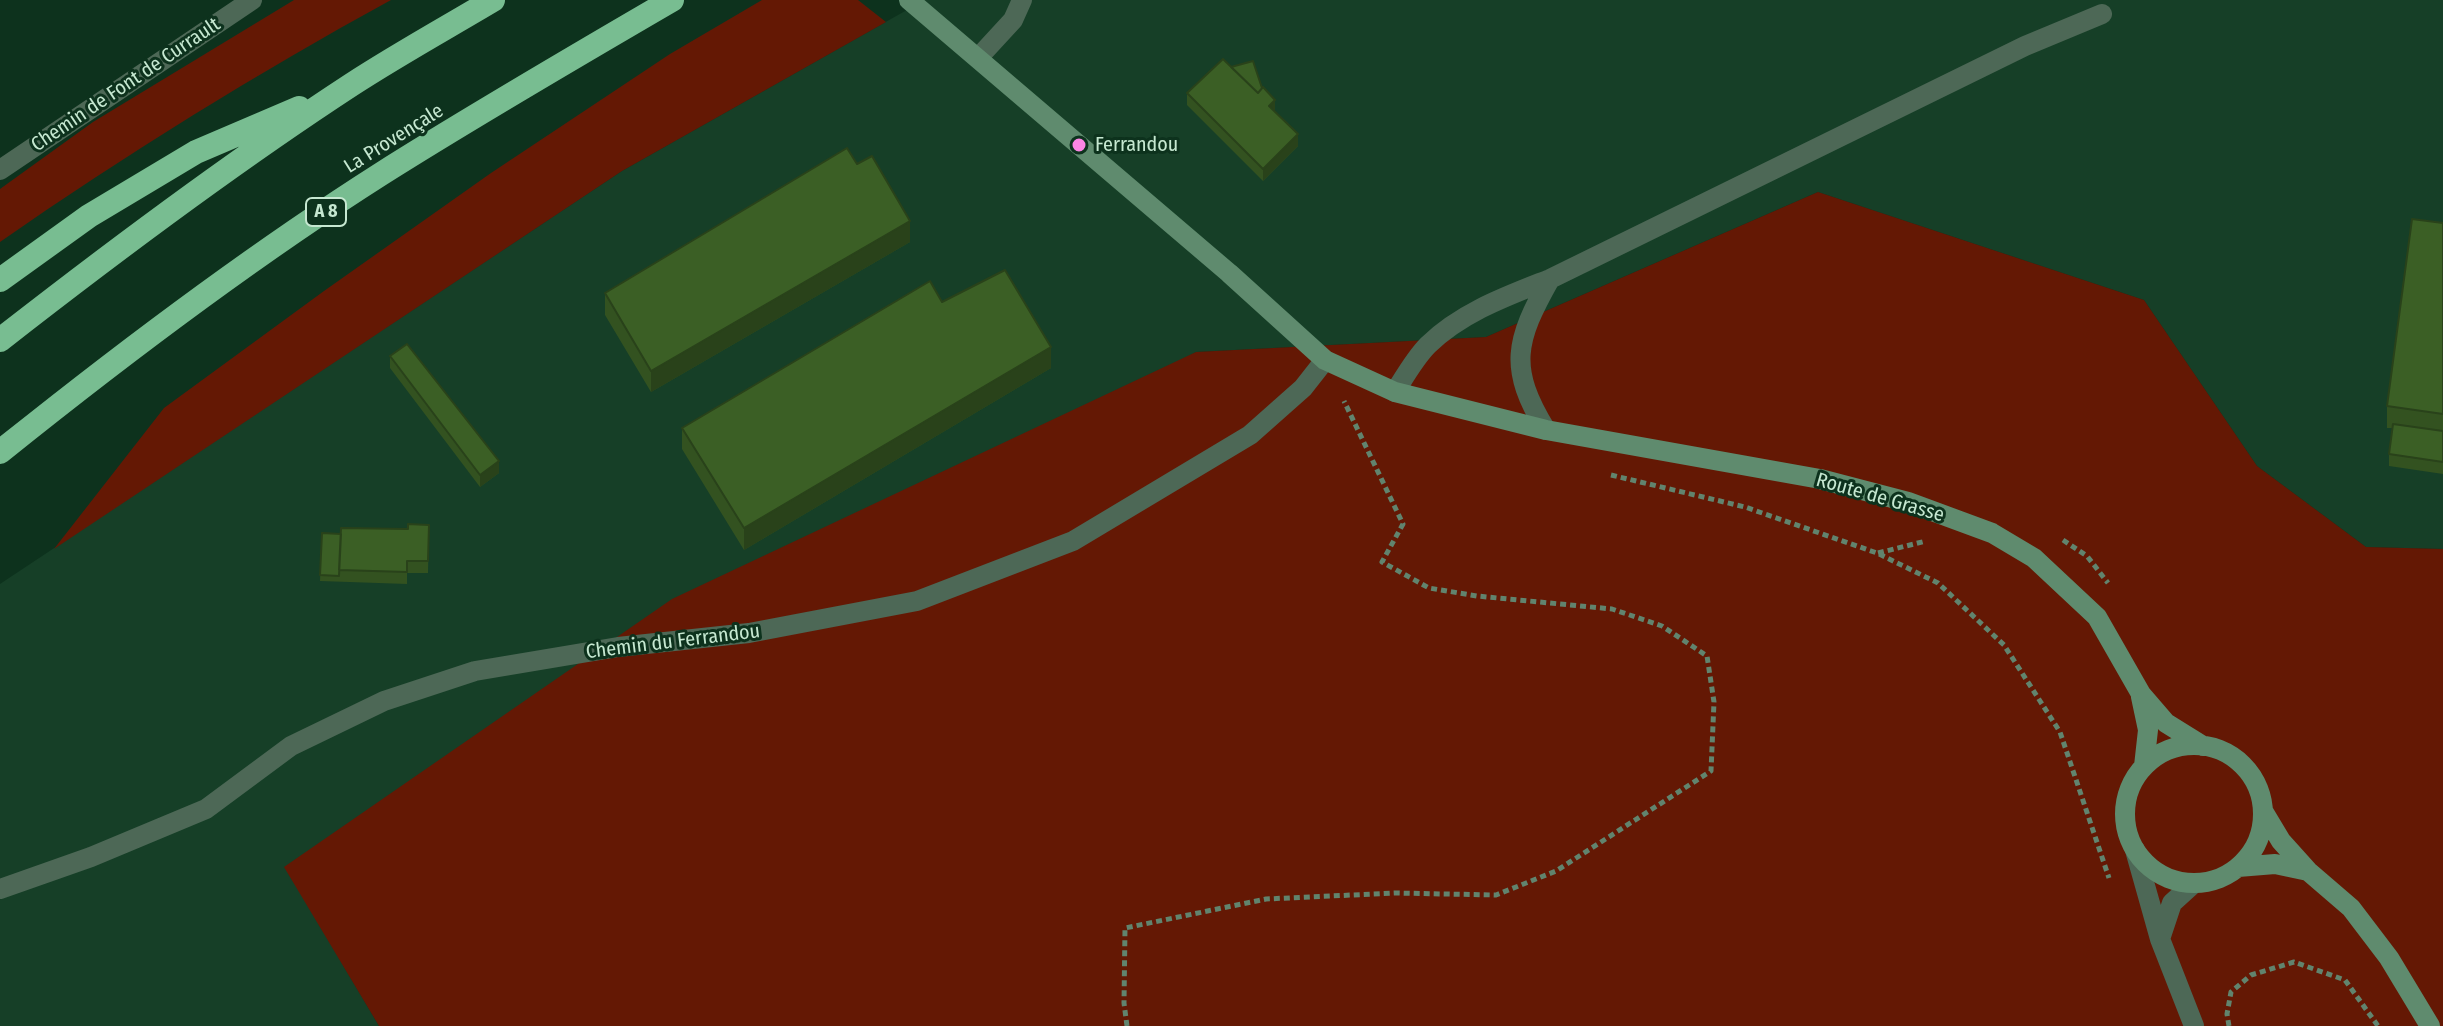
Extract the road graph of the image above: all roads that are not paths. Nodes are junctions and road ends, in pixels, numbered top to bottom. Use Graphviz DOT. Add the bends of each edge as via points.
graph roads {
  1 [pos="252,0"];
  2 [pos="493,0"];
  3 [pos="672,0"];
  4 [pos="1022,0"];
  5 [pos="916,7"];
  6 [pos="2102,14"];
  7 [pos="978,58"];
  8 [pos="352,85"];
  9 [pos="0,170"];
  10 [pos="1550,279"];
  11 [pos="0,280"];
  12 [pos="0,340"];
  13 [pos="1325,360"];
  14 [pos="1395,392"];
  15 [pos="1546,430"];
  16 [pos="0,452"];
  17 [pos="2141,694"];
  18 [pos="2203,746"];
  19 [pos="2144,766"];
  20 [pos="2263,811"];
  21 [pos="2135,850"];
  22 [pos="2238,867"];
  23 [pos="2308,871"];
  24 [pos="2194,883"];
  25 [pos="0,889"];
  26 [pos="2160,939"];
  27 [pos="2194,1026"];
  28 [pos="2430,1026"];
  1 -- 9 [label="street, Chemin de Font de Currault"];
  2 -- 8 [label="highway"];
  3 -- 16 [label="highway, La Provençale / A 8" via="367,184 227,280"];
  4 -- 7 [label="street" via="1013,20"];
  5 -- 7 [label="main road, Route de Grasse"];
  6 -- 10 [label="street" via="2025,46"];
  7 -- 13 [label="main road, Route de Grasse"];
  8 -- 11 [label="highway" via="196,152 89,216"];
  8 -- 12 [label="highway" via="206,184"];
  10 -- 14 [label="street" via="1457,321 1426,347"];
  10 -- 15 [label="street" via="1521,344 1521,382"];
  13 -- 14 [label="main road, Route de Grasse"];
  13 -- 25 [label="street, Chemin du Ferrandou" via="1303,388 1250,435 1073,541 917,601 449,679 384,701 291,746 206,809"];
  14 -- 15 [label="main road, Route de Grasse"];
  15 -- 17 [label="main road, Route de Grasse" via="1820,479 1908,502 1992,533 2034,558 2097,617"];
  17 -- 18 [label="main road, Route de Grasse" via="2166,723"];
  17 -- 19 [label="main road, Route de Grasse" via="2148,730"];
  18 -- 19 [label="main road" via="2181,747"];
  18 -- 20 [label="main road" via="2226,753 2245,767 2258,788"];
  19 -- 21 [label="main road" via="2125,807 2126,830"];
  20 -- 22 [label="main road" via="2261,832"];
  20 -- 23 [label="main road"];
  21 -- 24 [label="main road" via="2150,868"];
  21 -- 26 [label="street"];
  22 -- 23 [label="main road" via="2275,864"];
  22 -- 24 [label="main road" via="2217,879"];
  23 -- 28 [label="main road" via="2351,908"];
  24 -- 26 [label="street" via="2172,903"];
  26 -- 27 [label="street"];
}
